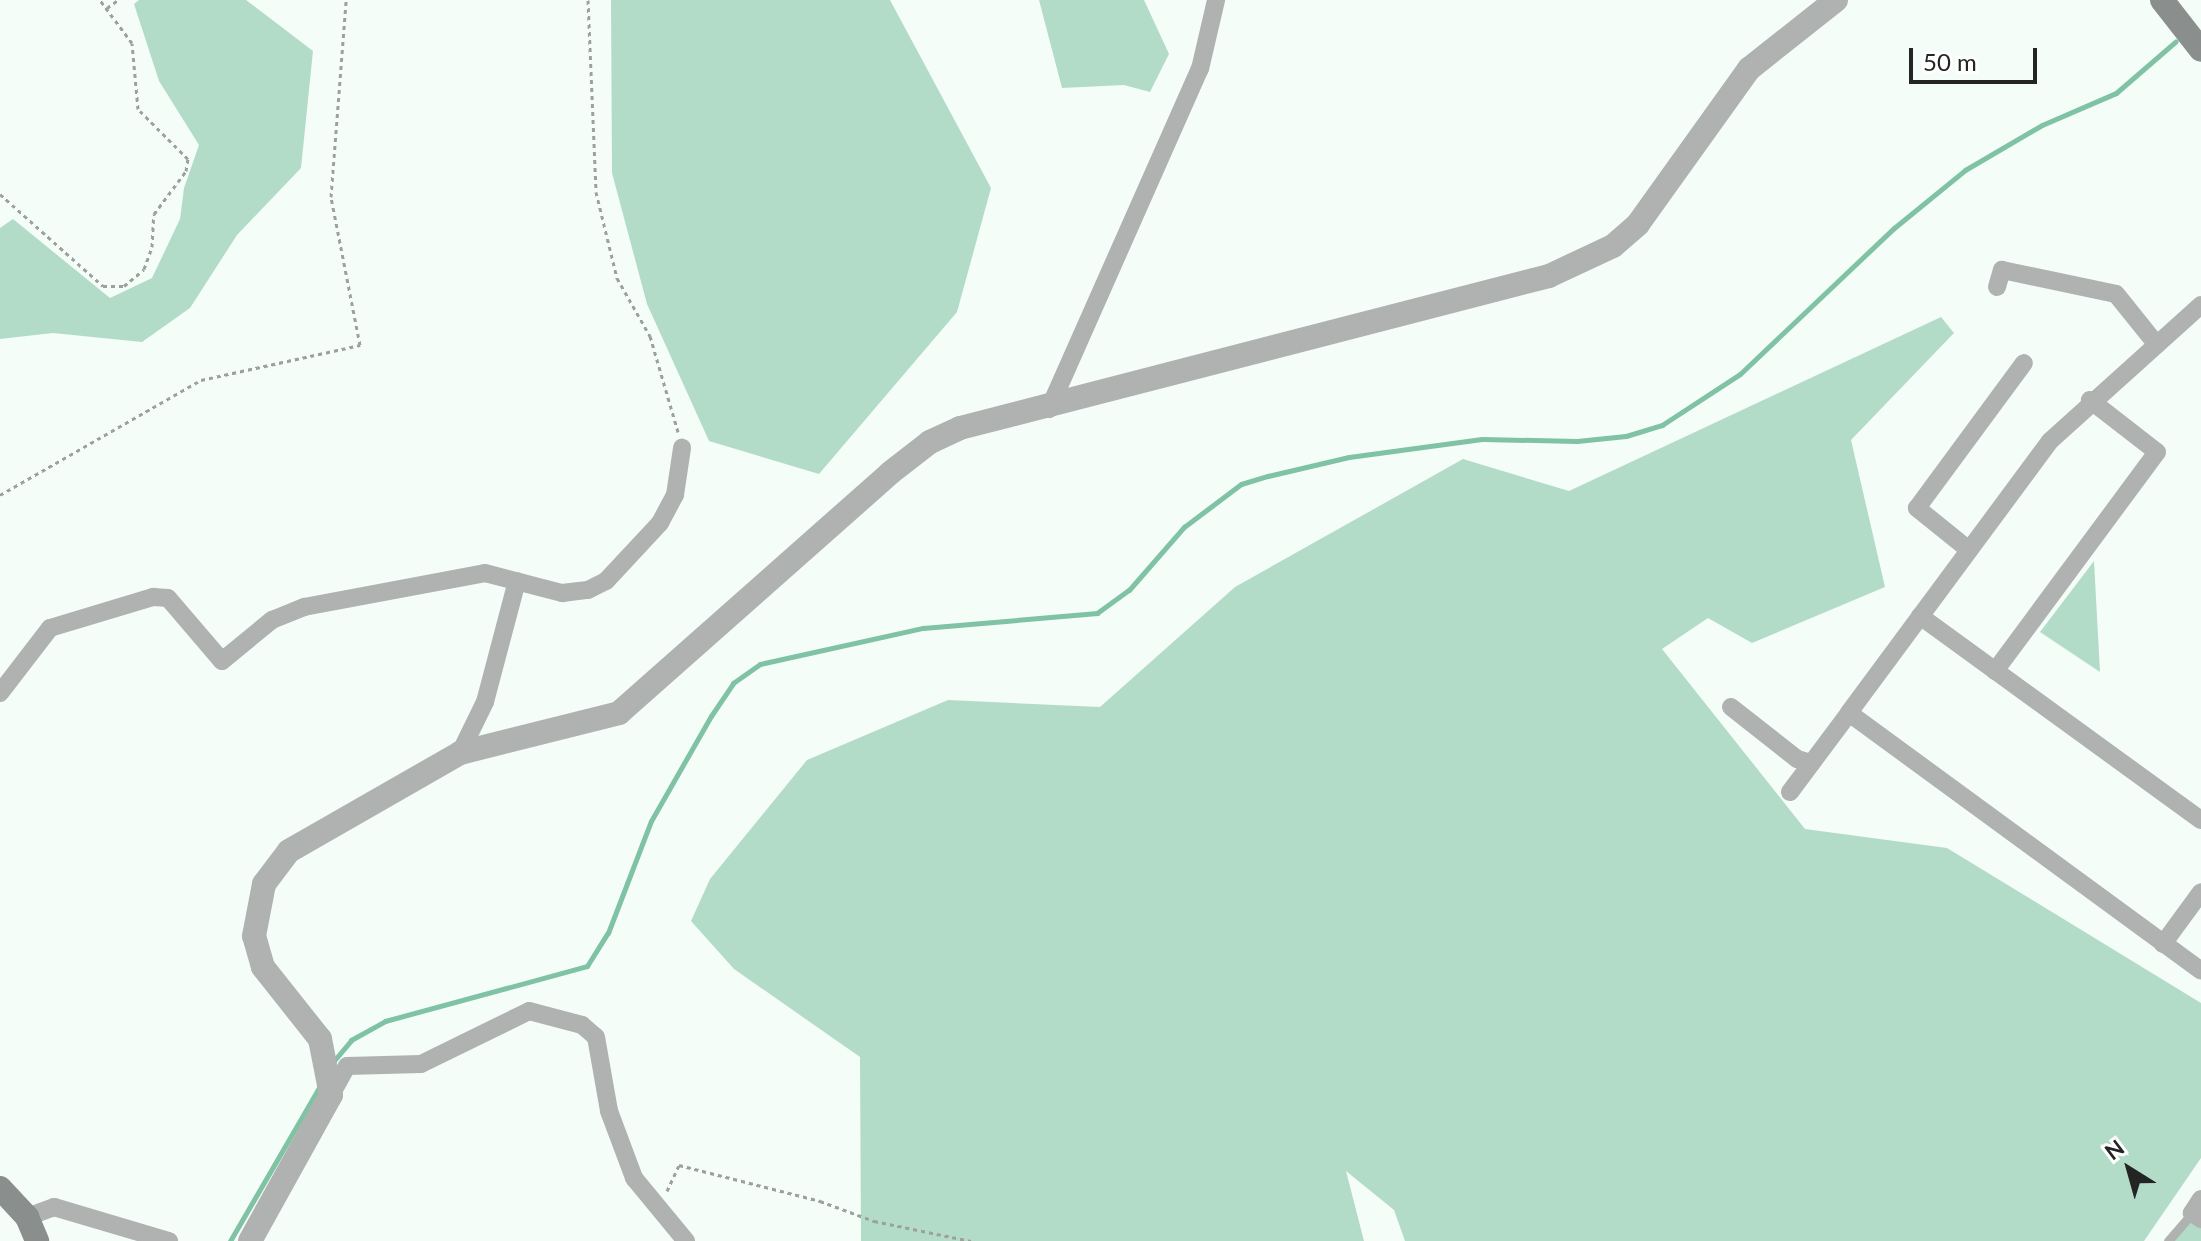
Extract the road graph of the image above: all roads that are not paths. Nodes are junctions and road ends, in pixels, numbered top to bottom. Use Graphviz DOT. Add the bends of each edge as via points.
graph roads {
  1 [pos="1216,0"];
  2 [pos="1836,0"];
  3 [pos="2162,0"];
  4 [pos="2201,50"];
  5 [pos="1997,287"];
  6 [pos="2201,305"];
  7 [pos="2157,345"];
  8 [pos="2024,363"];
  9 [pos="2090,400"];
  10 [pos="1049,409"];
  11 [pos="682,448"];
  12 [pos="1969,550"];
  13 [pos="517,581"];
  14 [pos="1920,616"];
  15 [pos="1995,671"];
  16 [pos="0,693"];
  17 [pos="1731,707"];
  18 [pos="1849,713"];
  19 [pos="460,753"];
  20 [pos="1811,763"];
  21 [pos="1790,792"];
  22 [pos="2201,820"];
  23 [pos="2201,892"];
  24 [pos="2163,944"];
  25 [pos="2201,971"];
  26 [pos="331,1090"];
  27 [pos="0,1188"];
  28 [pos="2198,1210"];
  29 [pos="27,1217"];
  30 [pos="37,1241"];
  31 [pos="169,1241"];
  32 [pos="250,1241"];
  33 [pos="686,1241"];
  34 [pos="2168,1241"];
  1 -- 10 [label="street" via="1200,69"];
  2 -- 10 [label="street" via="1749,69 1638,224 1592,257 1549,276"];
  3 -- 4 [label="main road"];
  5 -- 7 [label="street" via="2002,270 2116,294"];
  6 -- 7 [label="street"];
  7 -- 9 [label="street"];
  8 -- 12 [label="street" via="1917,508"];
  9 -- 12 [label="street" via="2050,441"];
  9 -- 15 [label="street" via="2157,452"];
  10 -- 19 [label="street" via="960,428 930,442 619,713"];
  11 -- 13 [label="street" via="675,495 660,523 606,581 576,593"];
  12 -- 14 [label="street"];
  13 -- 16 [label="street" via="485,573 304,607 272,620 222,661 168,598 153,597 50,628"];
  13 -- 19 [label="street" via="485,702"];
  14 -- 15 [label="street"];
  14 -- 18 [label="street"];
  15 -- 22 [label="street"];
  17 -- 20 [label="street" via="1797,759"];
  18 -- 20 [label="street"];
  18 -- 24 [label="street"];
  19 -- 26 [label="street" via="315,833 289,851 264,884 255,918 258,953 273,982 320,1039"];
  20 -- 21 [label="street"];
  23 -- 24 [label="street"];
  24 -- 25 [label="street"];
  26 -- 32 [label="street"];
  26 -- 33 [label="street" via="347,1066 421,1064 516,1015 539,1010 563,1017 596,1037 609,1111 634,1178"];
  27 -- 29 [label="main road"];
  28 -- 34 [label="lane"];
  29 -- 30 [label="main road"];
  29 -- 31 [label="street" via="54,1207"];
}
